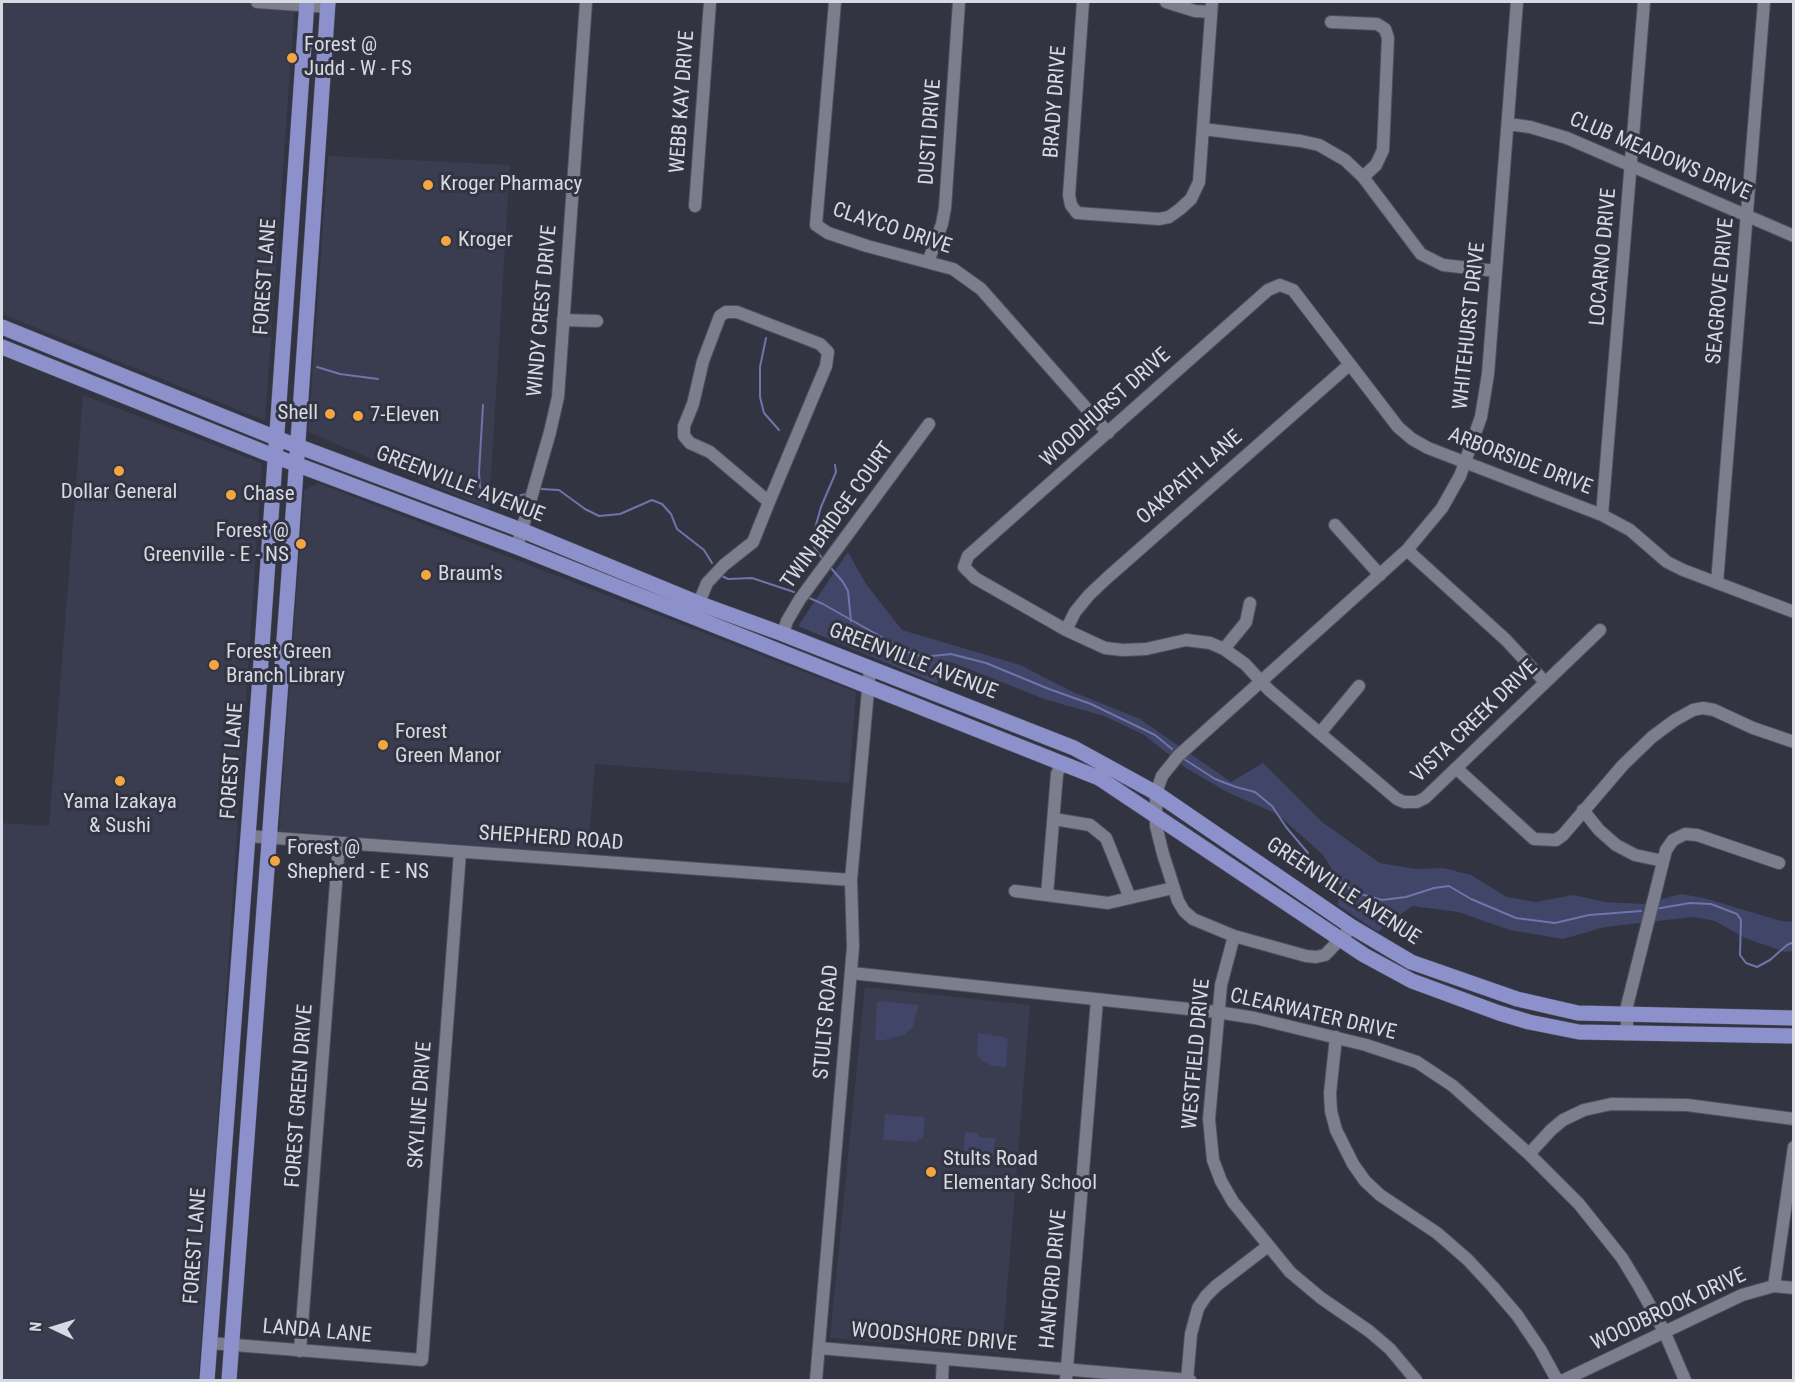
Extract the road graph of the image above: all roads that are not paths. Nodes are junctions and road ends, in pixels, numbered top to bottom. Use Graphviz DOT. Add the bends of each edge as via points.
graph roads {
  1 [pos="257,2"];
  2 [pos="586,2"];
  3 [pos="710,2"];
  4 [pos="835,2"];
  5 [pos="959,2"];
  6 [pos="1083,2"];
  7 [pos="1166,2"];
  8 [pos="1517,2"];
  9 [pos="1644,2"];
  10 [pos="1764,2"];
  11 [pos="307,3"];
  12 [pos="328,4"];
  13 [pos="1211,7"];
  14 [pos="1331,22"];
  15 [pos="299,118"];
  16 [pos="320,119"];
  17 [pos="1508,124"];
  18 [pos="1203,129"];
  19 [pos="1630,166"];
  20 [pos="1363,177"];
  21 [pos="694,206"];
  22 [pos="292,213"];
  23 [pos="313,213"];
  24 [pos="1746,215"];
  25 [pos="1794,236"];
  26 [pos="928,262"];
  27 [pos="1496,271"];
  28 [pos="1280,285"];
  29 [pos="306,315"];
  30 [pos="563,320"];
  31 [pos="284,321"];
  32 [pos="597,321"];
  33 [pos="2,327"];
  34 [pos="22,336"];
  35 [pos="8,349"];
  36 [pos="1349,365"];
  37 [pos="105,369"];
  38 [pos="98,386"];
  39 [pos="930,424"];
  40 [pos="1108,433"];
  41 [pos="276,438"];
  42 [pos="298,446"];
  43 [pos="275,456"];
  44 [pos="1466,462"];
  45 [pos="297,465"];
  46 [pos="394,501"];
  47 [pos="769,502"];
  48 [pos="453,504"];
  49 [pos="1602,515"];
  50 [pos="1335,525"];
  51 [pos="521,530"];
  52 [pos="517,547"];
  53 [pos="1407,550"];
  54 [pos="267,571"];
  55 [pos="289,573"];
  56 [pos="1380,575"];
  57 [pos="1717,583"];
  58 [pos="1250,603"];
  59 [pos="696,610"];
  60 [pos="1794,612"];
  61 [pos="1066,630"];
  62 [pos="1600,630"];
  63 [pos="783,634"];
  64 [pos="1224,649"];
  65 [pos="870,668"];
  66 [pos="1261,682"];
  67 [pos="1545,682"];
  68 [pos="869,685"];
  69 [pos="1359,686"];
  70 [pos="259,690"];
  71 [pos="281,692"];
  72 [pos="1320,733"];
  73 [pos="1794,742"];
  74 [pos="1062,762"];
  75 [pos="1456,768"];
  76 [pos="1156,794"];
  77 [pos="1583,810"];
  78 [pos="1155,814"];
  79 [pos="1054,819"];
  80 [pos="248,836"];
  81 [pos="270,838"];
  82 [pos="339,844"];
  83 [pos="460,852"];
  84 [pos="1663,861"];
  85 [pos="1779,863"];
  86 [pos="851,880"];
  87 [pos="1173,888"];
  88 [pos="1015,891"];
  89 [pos="1047,895"];
  90 [pos="1130,898"];
  91 [pos="241,932"];
  92 [pos="1347,933"];
  93 [pos="263,934"];
  94 [pos="1234,936"];
  95 [pos="850,973"];
  96 [pos="1097,1000"];
  97 [pos="1217,1012"];
  98 [pos="1627,1016"];
  99 [pos="1794,1018"];
  100 [pos="1627,1034"];
  101 [pos="1794,1036"];
  102 [pos="1336,1037"];
  103 [pos="1794,1119"];
  104 [pos="1794,1146"];
  105 [pos="1529,1154"];
  106 [pos="220,1207"];
  107 [pos="242,1208"];
  108 [pos="1268,1246"];
  109 [pos="1774,1286"];
  110 [pos="1794,1288"];
  111 [pos="1664,1331"];
  112 [pos="210,1343"];
  113 [pos="232,1345"];
  114 [pos="819,1348"];
  115 [pos="300,1351"];
  116 [pos="944,1359"];
  117 [pos="422,1360"];
  118 [pos="1066,1375"];
  119 [pos="207,1380"];
  120 [pos="229,1380"];
  121 [pos="816,1380"];
  122 [pos="942,1380"];
  123 [pos="1188,1380"];
  124 [pos="1416,1380"];
  125 [pos="1557,1380"];
  126 [pos="1564,1380"];
  127 [pos="1684,1380"];
  1 -- 11 [label="street"];
  2 -- 30 [label="street, WINDY CREST DRIVE"];
  3 -- 21 [label="street, WEBB KAY DRIVE"];
  4 -- 26 [label="street, CLAYCO DRIVE" via="816,225 828,233"];
  5 -- 26 [label="street, DUSTI DRIVE" via="945,207"];
  6 -- 18 [label="street, BRADY DRIVE" via="1069,195 1077,213 1169,217 1191,199 1199,182"];
  7 -- 13 [label="street" via="1195,11"];
  8 -- 17 [label="street, WHITEHURST DRIVE"];
  9 -- 19 [label="street, LOCARNO DRIVE"];
  10 -- 24 [label="street, SEAGROVE DRIVE"];
  11 -- 12 [label="street"];
  11 -- 15 [label="main road, FOREST LANE"];
  12 -- 16 [label="main road, FOREST LANE"];
  13 -- 18 [label="street"];
  14 -- 20 [label="street" via="1377,24 1385,29 1388,38 1383,150 1376,165"];
  15 -- 16 [label="main road"];
  15 -- 22 [label="main road, FOREST LANE"];
  16 -- 23 [label="main road, FOREST LANE"];
  17 -- 19 [label="street, CLUB MEADOWS DRIVE" via="1554,133"];
  17 -- 27 [label="street, WHITEHURST DRIVE"];
  18 -- 20 [label="street" via="1318,145 1345,160"];
  19 -- 24 [label="street, CLUB MEADOWS DRIVE"];
  19 -- 49 [label="street, LOCARNO DRIVE"];
  20 -- 27 [label="street" via="1421,254 1443,265"];
  22 -- 23 [label="main road"];
  22 -- 31 [label="main road, FOREST LANE"];
  23 -- 29 [label="main road, FOREST LANE"];
  24 -- 25 [label="street, CLUB MEADOWS DRIVE"];
  24 -- 57 [label="street, SEAGROVE DRIVE"];
  26 -- 40 [label="street, CLAYCO DRIVE" via="953,269 991,298"];
  27 -- 44 [label="street, WHITEHURST DRIVE" via="1485,399"];
  28 -- 36 [label="street, ARBORSIDE DRIVE" via="1293,290"];
  28 -- 40 [label="street, WOODHURST DRIVE" via="1268,290"];
  29 -- 31 [label="main road"];
  29 -- 42 [label="main road, FOREST LANE"];
  30 -- 32 [label="street"];
  30 -- 51 [label="street, WINDY CREST DRIVE" via="558,397"];
  31 -- 41 [label="main road, FOREST LANE"];
  33 -- 34 [label="main road, GREENVILLE AVENUE"];
  34 -- 35 [label="main road"];
  34 -- 37 [label="main road, GREENVILLE AVENUE"];
  35 -- 38 [label="main road, GREENVILLE AVENUE"];
  36 -- 44 [label="street, ARBORSIDE DRIVE" via="1412,439"];
  36 -- 61 [label="street, OAKPATH LANE" via="1107,578 1075,612"];
  37 -- 38 [label="main road"];
  37 -- 41 [label="main road, GREENVILLE AVENUE"];
  38 -- 43 [label="main road, GREENVILLE AVENUE"];
  39 -- 63 [label="street, TWIN BRIDGE COURT" via="800,599"];
  40 -- 61 [label="street, WOODHURST DRIVE" via="968,556 964,567 975,578"];
  41 -- 42 [label="main road, GREENVILLE AVENUE"];
  41 -- 43 [label="main road, FOREST LANE"];
  42 -- 45 [label="main road, FOREST LANE"];
  42 -- 48 [label="main road, GREENVILLE AVENUE"];
  43 -- 45 [label="main road, GREENVILLE AVENUE"];
  43 -- 54 [label="main road, FOREST LANE"];
  44 -- 49 [label="street, ARBORSIDE DRIVE"];
  44 -- 53 [label="street, WHITEHURST DRIVE" via="1442,508"];
  45 -- 46 [label="main road, GREENVILLE AVENUE"];
  45 -- 55 [label="main road, FOREST LANE"];
  46 -- 48 [label="main road" via="409,499 444,510"];
  46 -- 52 [label="main road, GREENVILLE AVENUE"];
  47 -- 47 [label="street" via="828,352 820,344 737,312 726,312 720,316 703,362 684,436 710,452"];
  47 -- 59 [label="street" via="753,542 706,583"];
  48 -- 51 [label="main road, GREENVILLE AVENUE"];
  49 -- 57 [label="street, ARBORSIDE DRIVE" via="1630,530 1667,562"];
  50 -- 56 [label="street"];
  51 -- 52 [label="street, WINDY CREST DRIVE"];
  51 -- 59 [label="main road, GREENVILLE AVENUE"];
  52 -- 59 [label="main road, GREENVILLE AVENUE"];
  53 -- 56 [label="street, WHITEHURST DRIVE"];
  53 -- 67 [label="street" via="1506,640"];
  54 -- 55 [label="main road"];
  54 -- 70 [label="main road, FOREST LANE"];
  55 -- 71 [label="main road, FOREST LANE"];
  56 -- 66 [label="street, WHITEHURST DRIVE"];
  57 -- 60 [label="street, ARBORSIDE DRIVE"];
  58 -- 64 [label="street" via="1246,622"];
  59 -- 63 [label="main road, GREENVILLE AVENUE"];
  59 -- 68 [label="main road, GREENVILLE AVENUE"];
  61 -- 64 [label="street" via="1105,648 1146,649 1186,640"];
  62 -- 67 [label="street, VISTA CREEK DRIVE"];
  63 -- 65 [label="main road, GREENVILLE AVENUE"];
  64 -- 66 [label="street, VISTA CREEK DRIVE"];
  65 -- 68 [label="street, STULTS ROAD"];
  65 -- 76 [label="main road, GREENVILLE AVENUE" via="1074,748"];
  66 -- 72 [label="street, VISTA CREEK DRIVE"];
  66 -- 76 [label="street, WHITEHURST DRIVE" via="1178,756 1162,776"];
  67 -- 75 [label="street, VISTA CREEK DRIVE"];
  68 -- 74 [label="main road, GREENVILLE AVENUE"];
  68 -- 86 [label="street, STULTS ROAD"];
  69 -- 72 [label="street"];
  70 -- 71 [label="main road"];
  70 -- 80 [label="main road, FOREST LANE"];
  71 -- 81 [label="main road, FOREST LANE"];
  72 -- 75 [label="street, VISTA CREEK DRIVE" via="1404,802 1425,798"];
  73 -- 77 [label="street" via="1714,710 1693,710 1652,737"];
  74 -- 78 [label="main road, GREENVILLE AVENUE" via="1113,785"];
  74 -- 79 [label="street"];
  75 -- 77 [label="street" via="1534,839 1556,840"];
  76 -- 78 [label="street, WHITEHURST DRIVE"];
  76 -- 92 [label="main road, GREENVILLE AVENUE"];
  77 -- 84 [label="street" via="1616,845 1635,855"];
  78 -- 87 [label="street, WHITEHURST DRIVE"];
  78 -- 92 [label="main road, GREENVILLE AVENUE"];
  79 -- 89 [label="street"];
  79 -- 90 [label="street" via="1090,825 1106,838"];
  80 -- 81 [label="street, SHEPHERD ROAD"];
  80 -- 91 [label="main road, FOREST LANE"];
  81 -- 82 [label="street, SHEPHERD ROAD"];
  81 -- 93 [label="main road, FOREST LANE"];
  82 -- 83 [label="street, SHEPHERD ROAD"];
  82 -- 115 [label="street, FOREST GREEN DRIVE"];
  83 -- 86 [label="street, SHEPHERD ROAD"];
  83 -- 117 [label="street, SKYLINE DRIVE"];
  84 -- 85 [label="street" via="1673,840 1685,834"];
  84 -- 98 [label="street"];
  86 -- 95 [label="street, STULTS ROAD"];
  87 -- 90 [label="street"];
  87 -- 94 [label="street, WHITEHURST DRIVE" via="1184,911 1193,919"];
  88 -- 89 [label="street"];
  89 -- 90 [label="street" via="1108,903"];
  91 -- 93 [label="main road"];
  91 -- 106 [label="main road, FOREST LANE"];
  92 -- 94 [label="street, WHITEHURST DRIVE" via="1325,955 1316,957"];
  92 -- 98 [label="main road, GREENVILLE AVENUE" via="1411,962 1517,999 1578,1013"];
  92 -- 100 [label="main road, GREENVILLE AVENUE" via="1364,955 1406,978 1499,1013 1579,1032"];
  93 -- 107 [label="main road, FOREST LANE"];
  94 -- 97 [label="street, WESTFIELD DRIVE"];
  95 -- 96 [label="street, CLEARWATER DRIVE"];
  95 -- 114 [label="street, STULTS ROAD"];
  96 -- 97 [label="street, CLEARWATER DRIVE"];
  96 -- 118 [label="street, HANFORD DRIVE"];
  97 -- 102 [label="street, CLEARWATER DRIVE"];
  97 -- 108 [label="street, WESTFIELD DRIVE" via="1209,1119 1212,1160 1233,1202"];
  98 -- 99 [label="main road, GREENVILLE AVENUE"];
  98 -- 100 [label="street"];
  100 -- 101 [label="main road, GREENVILLE AVENUE"];
  102 -- 105 [label="street, CLEARWATER DRIVE" via="1417,1062 1453,1086"];
  102 -- 125 [label="street" via="1331,1111 1335,1130 1353,1164 1380,1195 1437,1233 1468,1260 1517,1315"];
  103 -- 105 [label="street" via="1687,1105 1598,1106 1563,1120"];
  104 -- 109 [label="street"];
  105 -- 111 [label="street, CLEARWATER DRIVE" via="1602,1231"];
  106 -- 107 [label="main road"];
  106 -- 112 [label="main road, FOREST LANE"];
  107 -- 113 [label="main road, FOREST LANE"];
  108 -- 123 [label="street" via="1216,1286 1198,1308 1191,1334"];
  108 -- 124 [label="street, WESTFIELD DRIVE" via="1305,1285 1390,1349"];
  109 -- 110 [label="street, WOODBROOK DRIVE"];
  109 -- 111 [label="street, WOODBROOK DRIVE" via="1742,1295"];
  111 -- 126 [label="street, WOODBROOK DRIVE"];
  111 -- 127 [label="street, CLEARWATER DRIVE"];
  112 -- 113 [label="street, LANDA LANE"];
  112 -- 119 [label="main road, FOREST LANE"];
  113 -- 115 [label="street, LANDA LANE"];
  113 -- 120 [label="main road, FOREST LANE"];
  114 -- 116 [label="street, WOODSHORE DRIVE"];
  114 -- 121 [label="street, STULTS ROAD"];
  115 -- 117 [label="street, LANDA LANE"];
  116 -- 118 [label="street, WOODSHORE DRIVE"];
  116 -- 122 [label="street"];
  118 -- 123 [label="street, WOODSHORE DRIVE"];
}
